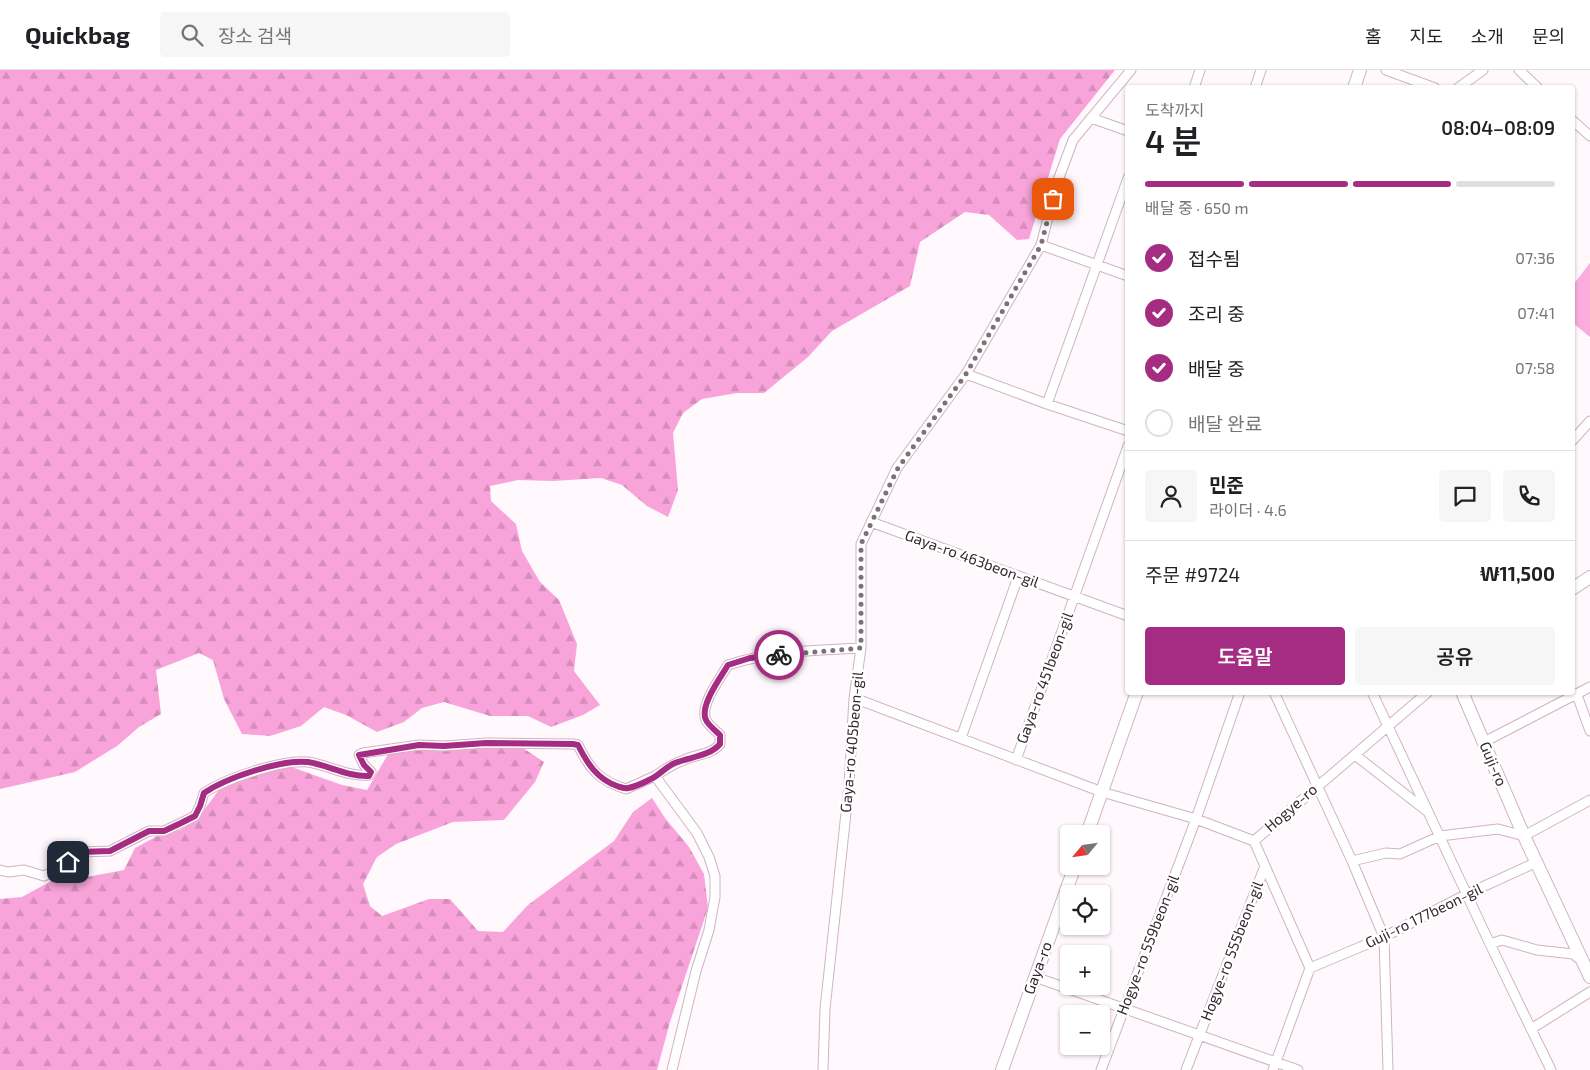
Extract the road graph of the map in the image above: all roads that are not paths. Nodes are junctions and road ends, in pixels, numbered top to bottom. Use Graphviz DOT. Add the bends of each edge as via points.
graph roads {
  1 [pos="1131,70"];
  2 [pos="1200,70"];
  3 [pos="1261,70"];
  4 [pos="1360,70"];
  5 [pos="1386,70"];
  6 [pos="1483,70"];
  7 [pos="1519,70"];
  8 [pos="1195,85"];
  9 [pos="1256,85"];
  10 [pos="1355,85"];
  11 [pos="1426,85"];
  12 [pos="1462,85"];
  13 [pos="1535,85"];
  14 [pos="1091,118"];
  15 [pos="1575,123"];
  16 [pos="1125,130"];
  17 [pos="1590,136"];
  18 [pos="1125,186"];
  19 [pos="1041,245"];
  20 [pos="1096,265"];
  21 [pos="1125,275"];
  22 [pos="966,374"];
  23 [pos="1047,404"];
  24 [pos="1590,421"];
  25 [pos="1125,430"];
  26 [pos="1575,438"];
  27 [pos="1125,454"];
  28 [pos="870,522"];
  29 [pos="1018,577"];
  30 [pos="1590,577"];
  31 [pos="1575,587"];
  32 [pos="1075,595"];
  33 [pos="1125,615"];
  34 [pos="861,648"];
  35 [pos="1590,687"];
  36 [pos="1136,695"];
  37 [pos="1239,695"];
  38 [pos="1275,695"];
  39 [pos="1373,695"];
  40 [pos="1424,695"];
  41 [pos="1463,695"];
  42 [pos="1577,695"];
  43 [pos="854,698"];
  44 [pos="1388,726"];
  45 [pos="1590,731"];
  46 [pos="961,738"];
  47 [pos="1484,742"];
  48 [pos="1355,756"];
  49 [pos="1016,760"];
  50 [pos="655,776"];
  51 [pos="1318,785"];
  52 [pos="1102,792"];
  53 [pos="1590,800"];
  54 [pos="1430,814"];
  55 [pos="1196,819"];
  56 [pos="1090,825"];
  57 [pos="1440,836"];
  58 [pos="1524,836"];
  59 [pos="1254,841"];
  60 [pos="1352,861"];
  61 [pos="1536,862"];
  62 [pos="1265,866"];
  63 [pos="0,870"];
  64 [pos="1072,875"];
  65 [pos="1467,894"];
  66 [pos="1384,937"];
  67 [pos="1490,944"];
  68 [pos="1582,960"];
  69 [pos="1310,968"];
  70 [pos="1034,977"];
  71 [pos="1590,977"];
  72 [pos="1590,992"];
  73 [pos="1124,1009"];
  74 [pos="1531,1029"];
  75 [pos="1200,1036"];
  76 [pos="1274,1066"];
  77 [pos="672,1070"];
  78 [pos="822,1070"];
  79 [pos="1002,1070"];
  80 [pos="1100,1070"];
  81 [pos="1186,1070"];
  82 [pos="1298,1070"];
  83 [pos="1388,1070"];
  84 [pos="1551,1070"];
  1 -- 14 [label="street, Gaya-ro 405beon-gil"];
  2 -- 8 [label="street"];
  3 -- 9 [label="street"];
  4 -- 10 [label="main road"];
  5 -- 11 [label="street"];
  6 -- 12 [label="street"];
  7 -- 13 [label="street"];
  14 -- 16 [label="street"];
  14 -- 19 [label="street, Gaya-ro 405beon-gil" via="1073,140 1057,183"];
  15 -- 17 [label="street"];
  18 -- 20 [label="street"];
  19 -- 20 [label="street"];
  19 -- 22 [label="street, Gaya-ro 405beon-gil"];
  20 -- 21 [label="street"];
  20 -- 23 [label="street"];
  22 -- 23 [label="street"];
  22 -- 28 [label="street, Gaya-ro 405beon-gil" via="898,468"];
  23 -- 25 [label="street"];
  24 -- 26 [label="street"];
  27 -- 32 [label="street"];
  28 -- 29 [label="street, Gaya-ro 463beon-gil"];
  28 -- 34 [label="street, Gaya-ro 405beon-gil" via="861,544"];
  29 -- 32 [label="street, Gaya-ro 463beon-gil"];
  29 -- 46 [label="street"];
  30 -- 31 [label="main road"];
  32 -- 33 [label="street, Gaya-ro 463beon-gil"];
  32 -- 49 [label="street, Gaya-ro 451beon-gil"];
  34 -- 43 [label="street, Gaya-ro 405beon-gil"];
  34 -- 50 [label="street" via="750,658 728,665 705,710 706,720 720,735 720,744 715,750 668,766"];
  35 -- 42 [label="street"];
  36 -- 52 [label="main road"];
  37 -- 55 [label="street, Hogye-ro 559beon-gil"];
  38 -- 51 [label="street"];
  39 -- 44 [label="street"];
  40 -- 44 [label="street, Hogye-ro"];
  41 -- 47 [label="main road, Guji-ro"];
  42 -- 45 [label="street"];
  42 -- 47 [label="street"];
  43 -- 46 [label="street, Gaya-ro 451beon-gil"];
  43 -- 78 [label="street, Gaya-ro 405beon-gil"];
  44 -- 48 [label="street, Hogye-ro"];
  44 -- 54 [label="street"];
  46 -- 49 [label="street, Gaya-ro 451beon-gil"];
  47 -- 58 [label="main road, Guji-ro"];
  48 -- 51 [label="street, Hogye-ro"];
  48 -- 54 [label="street"];
  49 -- 52 [label="street, Gaya-ro 451beon-gil"];
  50 -- 63 [label="street" via="626,789 607,783 585,759 578,745 573,744 419,745 363,753 359,755 360,759 371,772 369,776 308,762 294,762 229,779 204,793 195,816 164,831 149,831 110,851 80,852 44,876 24,870"];
  50 -- 77 [label="street" via="697,833 715,876 709,930"];
  51 -- 59 [label="street, Hogye-ro"];
  51 -- 60 [label="street"];
  52 -- 55 [label="street, Hogye-ro"];
  52 -- 56 [label="main road"];
  53 -- 58 [label="street"];
  54 -- 57 [label="street"];
  55 -- 59 [label="street, Hogye-ro"];
  55 -- 73 [label="street, Hogye-ro 559beon-gil"];
  57 -- 58 [label="street" via="1498,828"];
  57 -- 60 [label="street" via="1400,854 1386,853"];
  57 -- 65 [label="street"];
  58 -- 61 [label="main road, Guji-ro"];
  59 -- 62 [label="street, Hogye-ro 555beon-gil"];
  60 -- 66 [label="street"];
  61 -- 65 [label="street, Guji-ro 177beon-gil"];
  61 -- 68 [label="main road, Guji-ro"];
  62 -- 69 [label="street, Hogye-ro 555beon-gil"];
  62 -- 75 [label="street, Hogye-ro 555beon-gil"];
  64 -- 70 [label="main road, Gaya-ro"];
  65 -- 66 [label="street, Guji-ro 177beon-gil"];
  65 -- 67 [label="street"];
  66 -- 69 [label="street, Guji-ro 177beon-gil"];
  66 -- 83 [label="street"];
  67 -- 68 [label="street" via="1502,940 1537,950 1573,954"];
  67 -- 74 [label="street"];
  68 -- 71 [label="main road, Guji-ro"];
  69 -- 76 [label="street"];
  70 -- 73 [label="street, Hogye-ro 555beon-gil"];
  70 -- 79 [label="main road, Gaya-ro"];
  72 -- 74 [label="street"];
  73 -- 75 [label="street, Hogye-ro 555beon-gil"];
  73 -- 80 [label="street, Hogye-ro 559beon-gil"];
  74 -- 84 [label="street"];
  75 -- 76 [label="street, Hogye-ro 555beon-gil"];
  75 -- 81 [label="street"];
  76 -- 82 [label="street, Hogye-ro 555beon-gil"];
}
